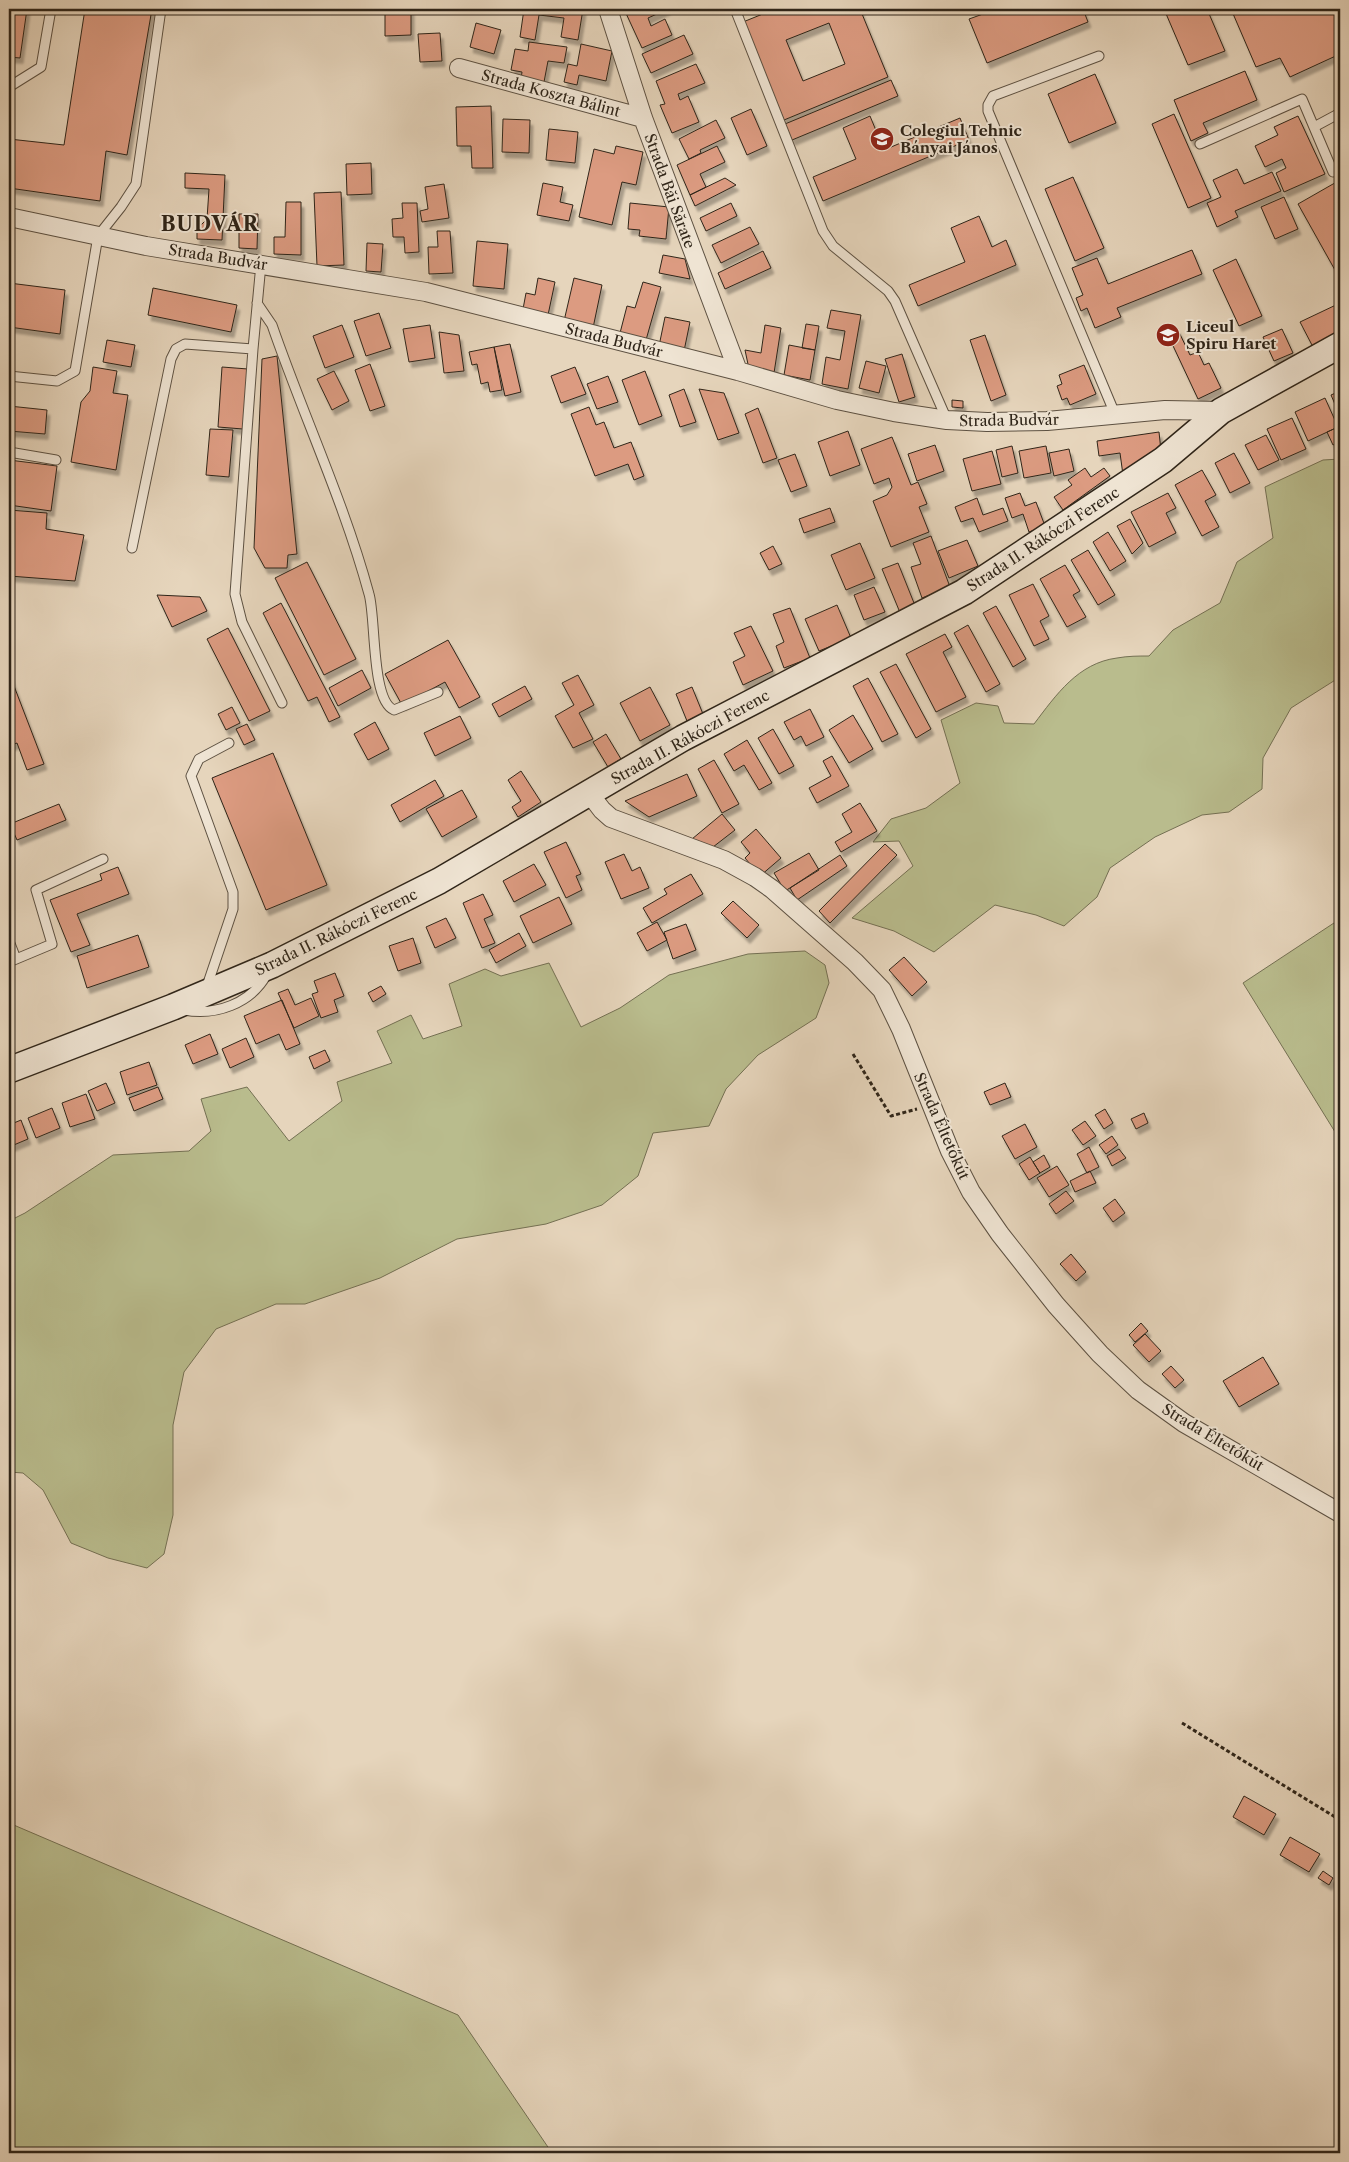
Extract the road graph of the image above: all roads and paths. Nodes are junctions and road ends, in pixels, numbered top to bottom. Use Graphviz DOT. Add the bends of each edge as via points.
graph roads {
  1 [pos="51,9"];
  2 [pos="161,9"];
  3 [pos="608,9"];
  4 [pos="735,9"];
  5 [pos="1099,56"];
  6 [pos="459,68"];
  7 [pos="9,87"];
  8 [pos="1340,114"];
  9 [pos="643,118"];
  10 [pos="1314,127"];
  11 [pos="1200,144"];
  12 [pos="1333,172"];
  13 [pos="9,217"];
  14 [pos="98,236"];
  15 [pos="261,264"];
  16 [pos="257,303"];
  17 [pos="1340,346"];
  18 [pos="253,349"];
  19 [pos="738,371"];
  20 [pos="9,376"];
  21 [pos="1221,411"];
  22 [pos="1115,414"];
  23 [pos="947,420"];
  24 [pos="9,452"];
  25 [pos="56,460"];
  26 [pos="132,548"];
  27 [pos="438,692"];
  28 [pos="282,703"];
  29 [pos="229,743"];
  30 [pos="589,793"];
  31 [pos="103,859"];
  32 [pos="9,941"];
  33 [pos="12,960"];
  34 [pos="272,965"];
  35 [pos="205,994"];
  36 [pos="173,1007"];
  37 [pos="853,1054"];
  38 [pos="9,1070"];
  39 [pos="932,1105"];
  40 [pos="1340,1513"];
  41 [pos="1182,1723"];
  42 [pos="1340,1820"];
  1 -- 7 [label="lane" via="41,67"];
  2 -- 14 [label="lane" via="136,184"];
  3 -- 9 [label="street, Strada Băi Sărate"];
  4 -- 23 [label="lane" via="823,231 833,246 888,291 895,301"];
  5 -- 22 [label="lane" via="993,96 988,112"];
  6 -- 9 [label="street, Strada Koszta Bálint"];
  8 -- 10 [label="lane"];
  9 -- 19 [label="street, Strada Băi Sărate"];
  10 -- 11 [label="lane" via="1302,99"];
  10 -- 12 [label="lane"];
  13 -- 14 [label="street, Strada Budvár"];
  14 -- 15 [label="street, Strada Budvár"];
  14 -- 20 [label="lane" via="75,371 58,381"];
  15 -- 16 [label="lane"];
  15 -- 19 [label="street, Strada Budvár" via="426,292"];
  16 -- 18 [label="lane"];
  16 -- 27 [label="lane" via="272,325 358,554 371,598 377,670 384,702 394,710"];
  17 -- 21 [label="main road, Strada II. Rákóczi Ferenc"];
  18 -- 26 [label="lane" via="185,344 176,349 171,359"];
  18 -- 28 [label="lane" via="235,594 242,622"];
  19 -- 23 [label="street, Strada Budvár" via="837,400"];
  21 -- 22 [label="street, Strada Budvár" via="1165,410"];
  21 -- 30 [label="main road, Strada II. Rákóczi Ferenc" via="1163,460 964,592 683,738"];
  22 -- 23 [label="street, Strada Budvár" via="1047,421"];
  24 -- 25 [label="lane"];
  29 -- 35 [label="lane" via="199,759 191,776 233,892 233,909"];
  30 -- 34 [label="main road, Strada II. Rákóczi Ferenc" via="439,881"];
  30 -- 39 [label="street, Strada Éltetőkút" via="611,818 724,860 755,877 855,962 882,990"];
  31 -- 33 [label="lane" via="36,890 52,944"];
  32 -- 33 [label="lane"];
  34 -- 35 [label="main road, Strada II. Rákóczi Ferenc"];
  34 -- 36 [label="lane" via="253,993 223,1009 197,1012"];
  35 -- 36 [label="main road, Strada II. Rákóczi Ferenc"];
  36 -- 38 [label="main road, Strada II. Rákóczi Ferenc"];
  37 -- 39 [label="path" via="891,1116"];
  39 -- 40 [label="street, Strada Éltetőkút" via="950,1151 981,1206 1056,1305 1100,1354 1138,1390 1184,1423"];
  41 -- 42 [label="path"];
}
